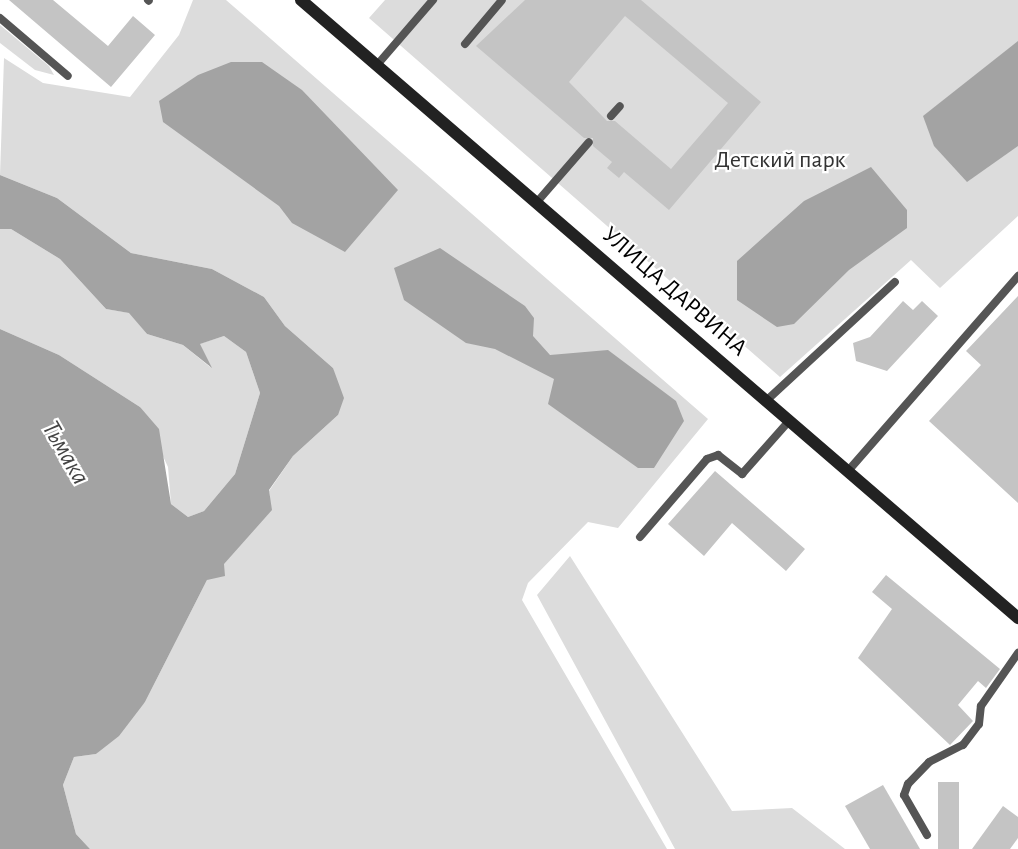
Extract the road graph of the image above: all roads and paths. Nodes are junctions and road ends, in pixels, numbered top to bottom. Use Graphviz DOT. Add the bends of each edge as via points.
graph roads {
  1 [pos="301,0"];
  2 [pos="433,0"];
  3 [pos="502,0"];
  4 [pos="0,18"];
  5 [pos="465,44"];
  6 [pos="377,65"];
  7 [pos="68,76"];
  8 [pos="620,106"];
  9 [pos="611,117"];
  10 [pos="589,142"];
  11 [pos="537,202"];
  12 [pos="1018,276"];
  13 [pos="895,282"];
  14 [pos="767,400"];
  15 [pos="790,420"];
  16 [pos="848,471"];
  17 [pos="640,537"];
  18 [pos="1018,618"];
  19 [pos="1018,653"];
  20 [pos="927,835"];
  1 -- 6 [label="main road, УЛИЦА ДАРВИНА"];
  2 -- 6 [label="lane"];
  3 -- 5 [label="lane"];
  4 -- 7 [label="lane"];
  6 -- 11 [label="main road, УЛИЦА ДАРВИНА"];
  8 -- 9 [label="lane"];
  10 -- 11 [label="lane"];
  11 -- 14 [label="main road, УЛИЦА ДАРВИНА"];
  12 -- 16 [label="lane"];
  13 -- 14 [label="lane"];
  14 -- 15 [label="main road, УЛИЦА ДАРВИНА"];
  15 -- 16 [label="main road, УЛИЦА ДАРВИНА"];
  15 -- 17 [label="lane" via="742,474 718,455 708,459"];
  16 -- 18 [label="main road, УЛИЦА ДАРВИНА"];
  19 -- 20 [label="lane" via="981,706 979,724 963,745 929,762 908,784 904,795"];
}
